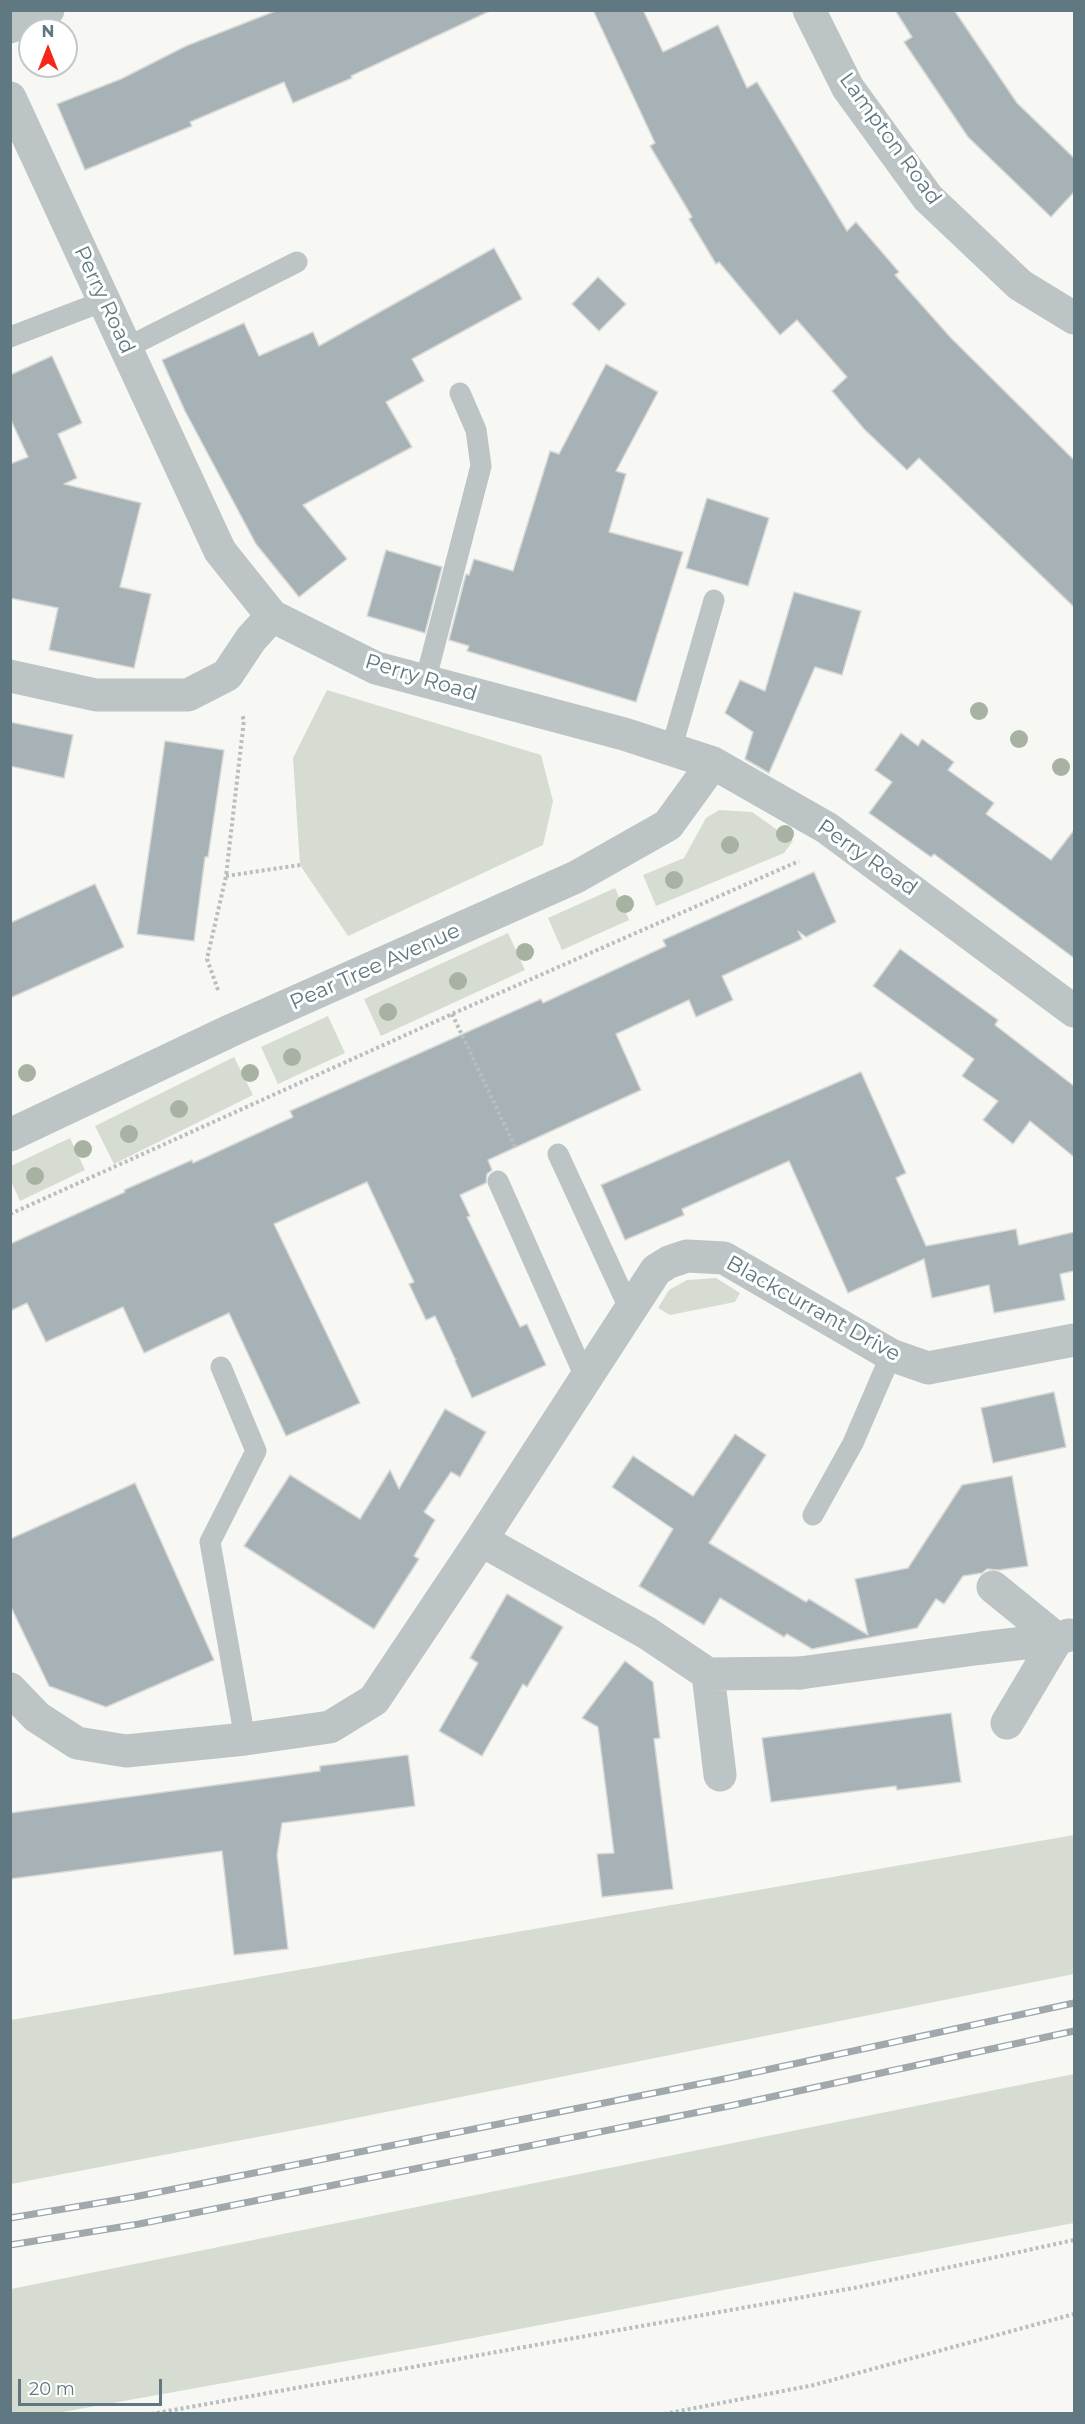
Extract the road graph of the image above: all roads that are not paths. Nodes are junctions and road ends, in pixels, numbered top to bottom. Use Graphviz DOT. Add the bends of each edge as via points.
graph roads {
  1 [pos="48,10"];
  2 [pos="809,10"];
  3 [pos="10,27"];
  4 [pos="10,98"];
  5 [pos="297,261"];
  6 [pos="104,301"];
  7 [pos="1074,318"];
  8 [pos="10,337"];
  9 [pos="126,348"];
  10 [pos="460,393"];
  11 [pos="714,600"];
  12 [pos="272,616"];
  13 [pos="10,676"];
  14 [pos="425,682"];
  15 [pos="671,750"];
  16 [pos="713,763"];
  17 [pos="1074,1011"];
  18 [pos="10,1135"];
  19 [pos="558,1154"];
  20 [pos="498,1181"];
  21 [pos="630,1310"];
  22 [pos="1074,1340"];
  23 [pos="891,1355"];
  24 [pos="221,1367"];
  25 [pos="586,1379"];
  26 [pos="813,1515"];
  27 [pos="481,1540"];
  28 [pos="993,1587"];
  29 [pos="1066,1636"];
  30 [pos="708,1674"];
  31 [pos="10,1689"];
  32 [pos="1007,1724"];
  33 [pos="245,1739"];
  34 [pos="720,1775"];
  1 -- 3 [label="street"];
  2 -- 7 [label="street, Lampton Road" via="848,88 928,198 1020,285"];
  4 -- 6 [label="street, Perry Road"];
  5 -- 9 [label="lane"];
  6 -- 8 [label="lane"];
  6 -- 9 [label="street, Perry Road"];
  9 -- 12 [label="street, Perry Road" via="219,551"];
  10 -- 14 [label="lane" via="476,430 481,466"];
  11 -- 15 [label="lane"];
  12 -- 13 [label="street" via="251,639 228,675 188,695 96,695"];
  12 -- 14 [label="street, Perry Road" via="376,668"];
  14 -- 15 [label="street, Perry Road"];
  15 -- 16 [label="street, Perry Road"];
  16 -- 17 [label="street, Perry Road" via="827,828"];
  16 -- 18 [label="street, Pear Tree Avenue" via="668,825 576,877 232,1030"];
  19 -- 21 [label="lane"];
  20 -- 25 [label="lane"];
  21 -- 23 [label="street, Blackcurrant Drive" via="656,1270 669,1262 687,1256 724,1258"];
  21 -- 25 [label="street, Blackcurrant Drive"];
  22 -- 23 [label="street, Blackcurrant Drive" via="928,1368"];
  23 -- 26 [label="lane" via="853,1443"];
  24 -- 33 [label="lane" via="256,1451 210,1542"];
  25 -- 27 [label="street, Blackcurrant Drive"];
  27 -- 30 [label="street" via="647,1633"];
  27 -- 33 [label="street, Blackcurrant Drive" via="374,1700 330,1727"];
  28 -- 29 [label="street"];
  29 -- 30 [label="street" via="800,1673"];
  29 -- 32 [label="street"];
  30 -- 34 [label="street"];
  31 -- 33 [label="street, Blackcurrant Drive" via="37,1717 77,1743 126,1750"];
}
